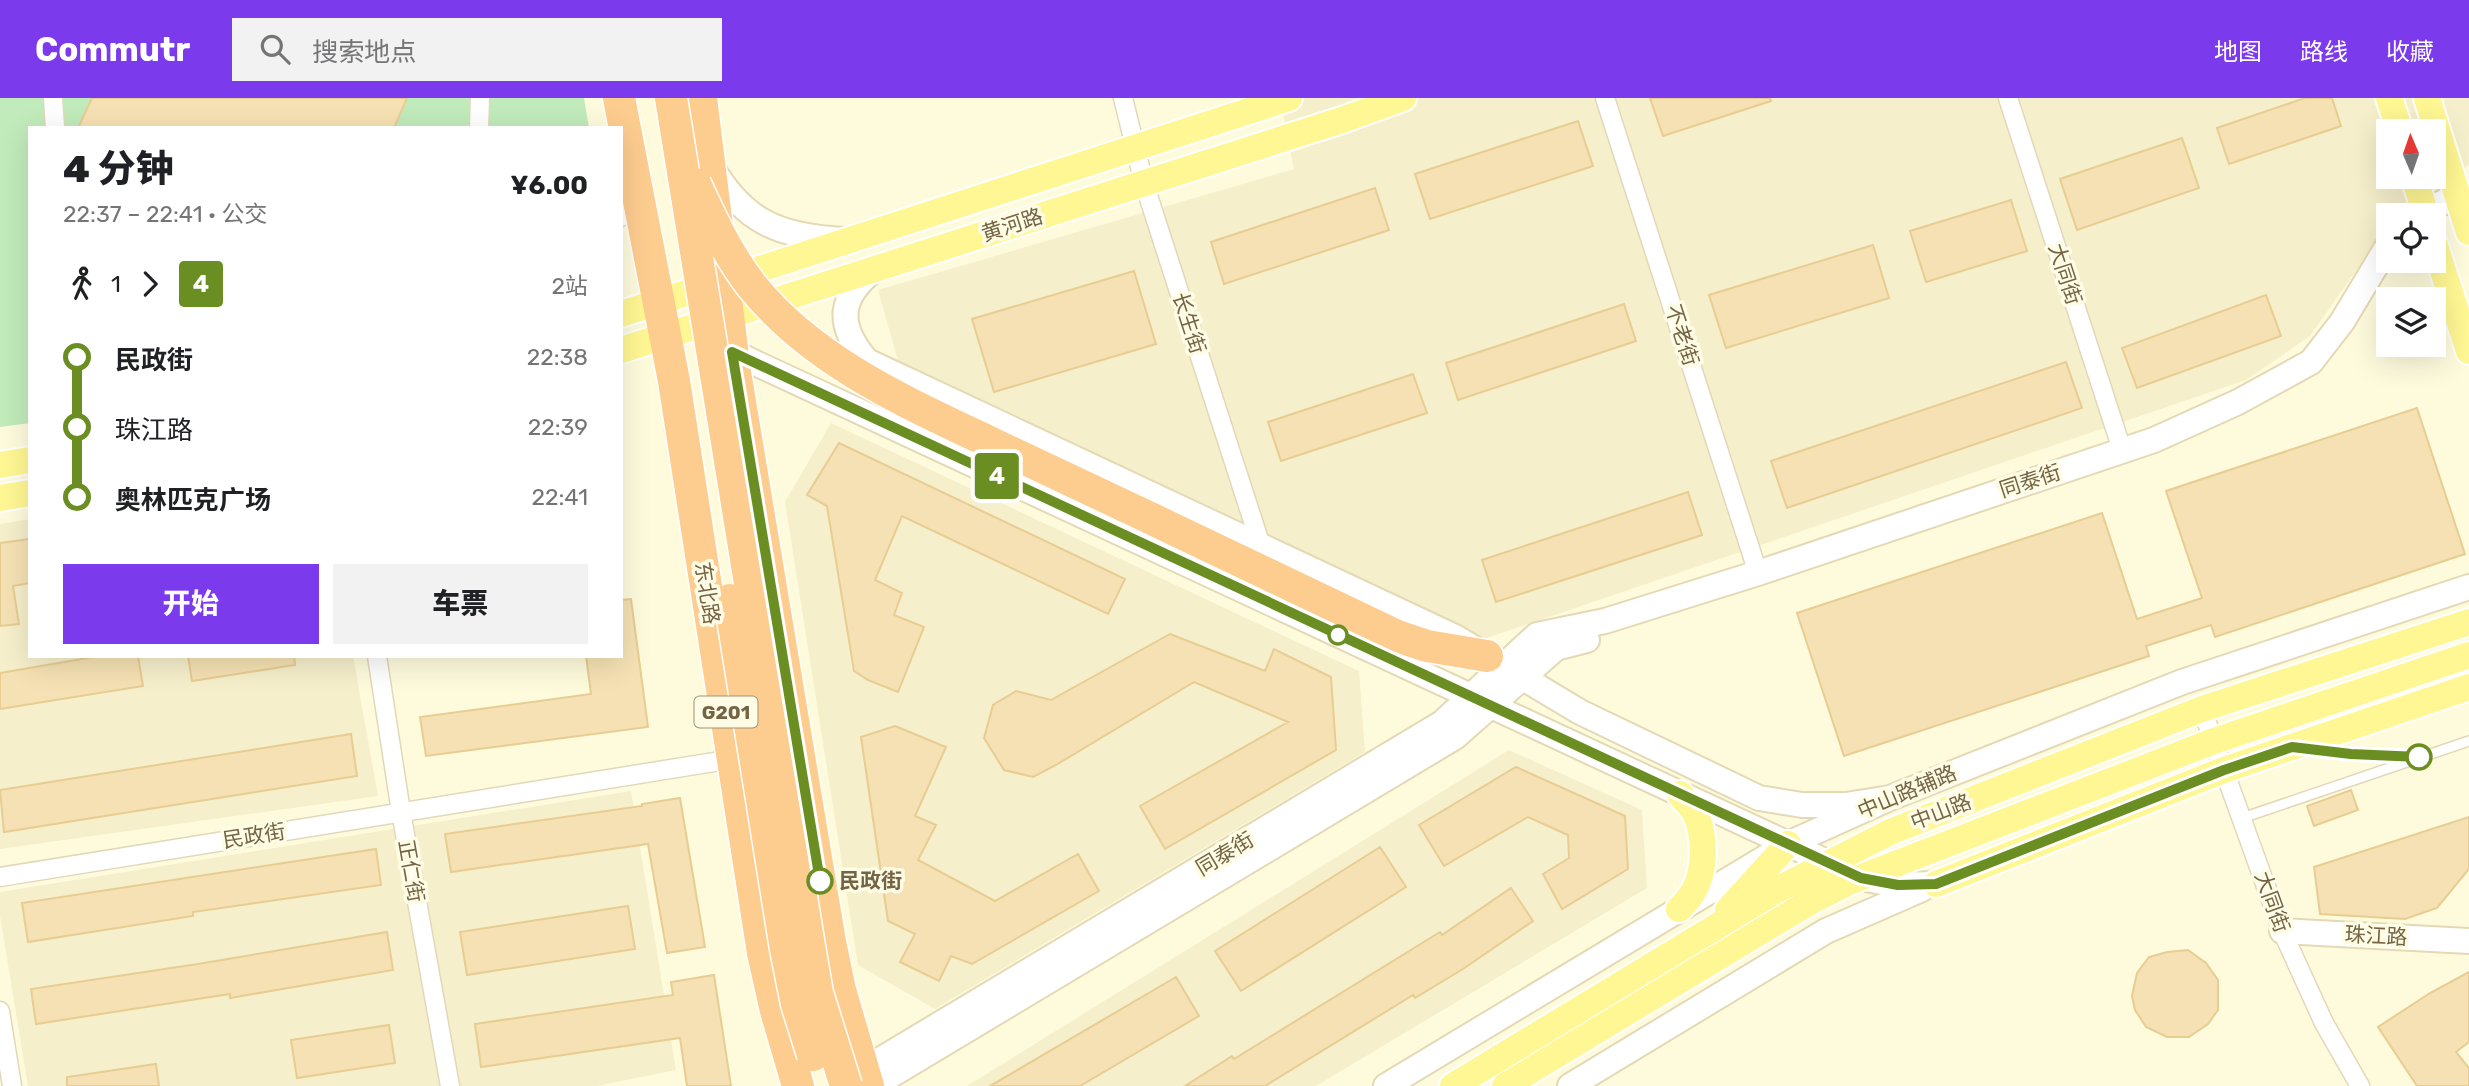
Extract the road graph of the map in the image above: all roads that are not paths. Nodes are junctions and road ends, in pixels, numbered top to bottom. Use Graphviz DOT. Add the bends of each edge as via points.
graph roads {
  1 [pos="53,98"];
  2 [pos="480,98"];
  3 [pos="619,98"];
  4 [pos="649,98"];
  5 [pos="701,98"];
  6 [pos="1123,98"];
  7 [pos="1289,98"];
  8 [pos="1403,98"];
  9 [pos="1605,98"];
  10 [pos="2008,98"];
  11 [pos="2389,98"];
  12 [pos="2427,98"];
  13 [pos="673,112"];
  14 [pos="2396,119"];
  15 [pos="55,126"];
  16 [pos="479,126"];
  17 [pos="622,126"];
  18 [pos="623,142"];
  19 [pos="1134,148"];
  20 [pos="709,164"];
  21 [pos="1144,183"];
  22 [pos="2463,193"];
  23 [pos="2444,203"];
  24 [pos="629,207"];
  25 [pos="2469,232"];
  26 [pos="849,240"];
  27 [pos="2376,266"];
  28 [pos="876,268"];
  29 [pos="2444,273"];
  30 [pos="724,281"];
  31 [pos="623,314"];
  32 [pos="728,316"];
  33 [pos="667,322"];
  34 [pos="623,349"];
  35 [pos="2469,351"];
  36 [pos="732,352"];
  37 [pos="867,361"];
  38 [pos="790,380"];
  39 [pos="740,404"];
  40 [pos="847,406"];
  41 [pos="679,413"];
  42 [pos="2122,450"];
  43 [pos="28,460"];
  44 [pos="0,465"];
  45 [pos="28,493"];
  46 [pos="0,498"];
  47 [pos="1261,546"];
  48 [pos="1758,572"];
  49 [pos="2469,587"];
  50 [pos="2469,622"];
  51 [pos="2469,655"];
  52 [pos="377,658"];
  53 [pos="1504,667"];
  54 [pos="2469,687"];
  55 [pos="1480,701"];
  56 [pos="2202,709"];
  57 [pos="2214,741"];
  58 [pos="2469,741"];
  59 [pos="2292,747"];
  60 [pos="798,748"];
  61 [pos="2419,757"];
  62 [pos="733,759"];
  63 [pos="2224,770"];
  64 [pos="1680,794"];
  65 [pos="1890,798"];
  66 [pos="401,813"];
  67 [pos="2242,818"];
  68 [pos="1788,844"];
  69 [pos="1828,862"];
  70 [pos="0,877"];
  71 [pos="1861,878"];
  72 [pos="1936,884"];
  73 [pos="1679,909"];
  74 [pos="2283,931"];
  75 [pos="1707,932"];
  76 [pos="2469,941"];
  77 [pos="0,1011"];
  78 [pos="857,1083"];
  79 [pos="12,1086"];
  80 [pos="450,1086"];
  81 [pos="798,1086"];
  82 [pos="823,1086"];
  83 [pos="1386,1086"];
  84 [pos="1453,1086"];
  85 [pos="1505,1086"];
  86 [pos="1570,1086"];
  87 [pos="2360,1086"];
  1 -- 15 [label="street"];
  2 -- 16 [label="street"];
  3 -- 17 [label="highway, 东北路 / G201"];
  4 -- 82 [label="highway, 东北路, bridge" via="786,949 797,1004"];
  5 -- 20 [label="highway, G201"];
  6 -- 19 [label="street, 长生街"];
  7 -- 19 [label="main road, 黄河路"];
  8 -- 21 [label="main road, 黄河路"];
  9 -- 48 [label="street, 不老街"];
  10 -- 42 [label="street, 大同街"];
  11 -- 14 [label="main road"];
  12 -- 22 [label="main road"];
  13 -- 53 [label="highway, bridge" via="691,175 732,257 781,316 852,373 897,399 1397,635"];
  13 -- 78 [label="highway, 东北路, bridge" via="808,946 817,993"];
  18 -- 24 [label="highway, 东北路 / G201"];
  19 -- 21 [label="street, 长生街"];
  19 -- 26 [label="main road, 黄河路"];
  20 -- 26 [label="main road" via="723,187 759,221 804,237"];
  20 -- 30 [label="highway, G201"];
  21 -- 28 [label="main road, 黄河路"];
  21 -- 47 [label="street, 长生街"];
  22 -- 23 [label="main road"];
  22 -- 25 [label="main road"];
  24 -- 33 [label="highway, 东北路 / G201"];
  26 -- 30 [label="main road, 黄河路"];
  27 -- 42 [label="main road, 同泰街" via="2311,362 2238,402"];
  28 -- 32 [label="main road, 黄河路"];
  28 -- 37 [label="main road" via="859,281 846,309 853,345"];
  29 -- 35 [label="main road"];
  30 -- 32 [label="highway, G201"];
  30 -- 33 [label="main road, 黄河路"];
  31 -- 33 [label="main road, 黄河路"];
  32 -- 33 [label="main road, 黄河路"];
  32 -- 36 [label="highway, G201"];
  33 -- 34 [label="main road, 黄河路"];
  33 -- 36 [label="main road"];
  33 -- 41 [label="highway, 东北路 / G201"];
  36 -- 38 [label="main road"];
  36 -- 39 [label="highway, G201"];
  37 -- 40 [label="main road"];
  37 -- 47 [label="main road"];
  38 -- 39 [label="main road" via="756,384"];
  38 -- 40 [label="main road"];
  39 -- 41 [label="highway"];
  39 -- 60 [label="highway, G201"];
  40 -- 55 [label="main road"];
  41 -- 62 [label="highway, 东北路 / G201"];
  42 -- 48 [label="main road, 同泰街"];
  43 -- 44 [label="main road"];
  45 -- 46 [label="main road"];
  47 -- 53 [label="main road" via="1455,637"];
  48 -- 53 [label="main road, 同泰街" via="1605,621 1596,638"];
  49 -- 65 [label="main road, 中山路辅路" via="2194,678"];
  50 -- 56 [label="main road, 中山路"];
  51 -- 57 [label="main road, 中山路"];
  52 -- 66 [label="street, 正仁街"];
  53 -- 55 [label="main road, 同泰街"];
  53 -- 65 [label="main road" via="1580,712 1759,798 1846,805"];
  54 -- 59 [label="main road"];
  55 -- 64 [label="main road"];
  55 -- 78 [label="main road, 同泰街"];
  56 -- 57 [label="street, 大同街"];
  56 -- 69 [label="main road, 中山路" via="1890,832"];
  57 -- 63 [label="street, 大同街"];
  57 -- 71 [label="main road, 中山路"];
  58 -- 61 [label="lane"];
  59 -- 61 [label="lane"];
  59 -- 63 [label="main road"];
  60 -- 62 [label="street, 民政街"];
  60 -- 78 [label="highway, G201"];
  61 -- 67 [label="lane"];
  62 -- 66 [label="street, 民政街"];
  62 -- 81 [label="highway, 东北路 / G201" via="763,953"];
  63 -- 67 [label="street, 大同街"];
  63 -- 72 [label="main road"];
  64 -- 68 [label="main road"];
  64 -- 73 [label="main road" via="1694,812 1703,851 1694,891"];
  65 -- 68 [label="main road, 中山路辅路"];
  66 -- 70 [label="street, 民政街"];
  66 -- 80 [label="street, 正仁街"];
  67 -- 74 [label="street, 大同街"];
  68 -- 69 [label="main road"];
  68 -- 73 [label="main road, 中山路辅路"];
  68 -- 75 [label="main road"];
  69 -- 71 [label="main road"];
  69 -- 75 [label="main road, 中山路"];
  71 -- 72 [label="main road" via="1898,885"];
  71 -- 85 [label="main road, 中山路" via="1808,903"];
  72 -- 86 [label="main road" via="1826,931"];
  73 -- 83 [label="main road, 中山路辅路"];
  74 -- 76 [label="main road, 珠江路"];
  74 -- 87 [label="street, 大同街" via="2324,1023"];
  75 -- 84 [label="main road, 中山路"];
  77 -- 79 [label="street"];
}
